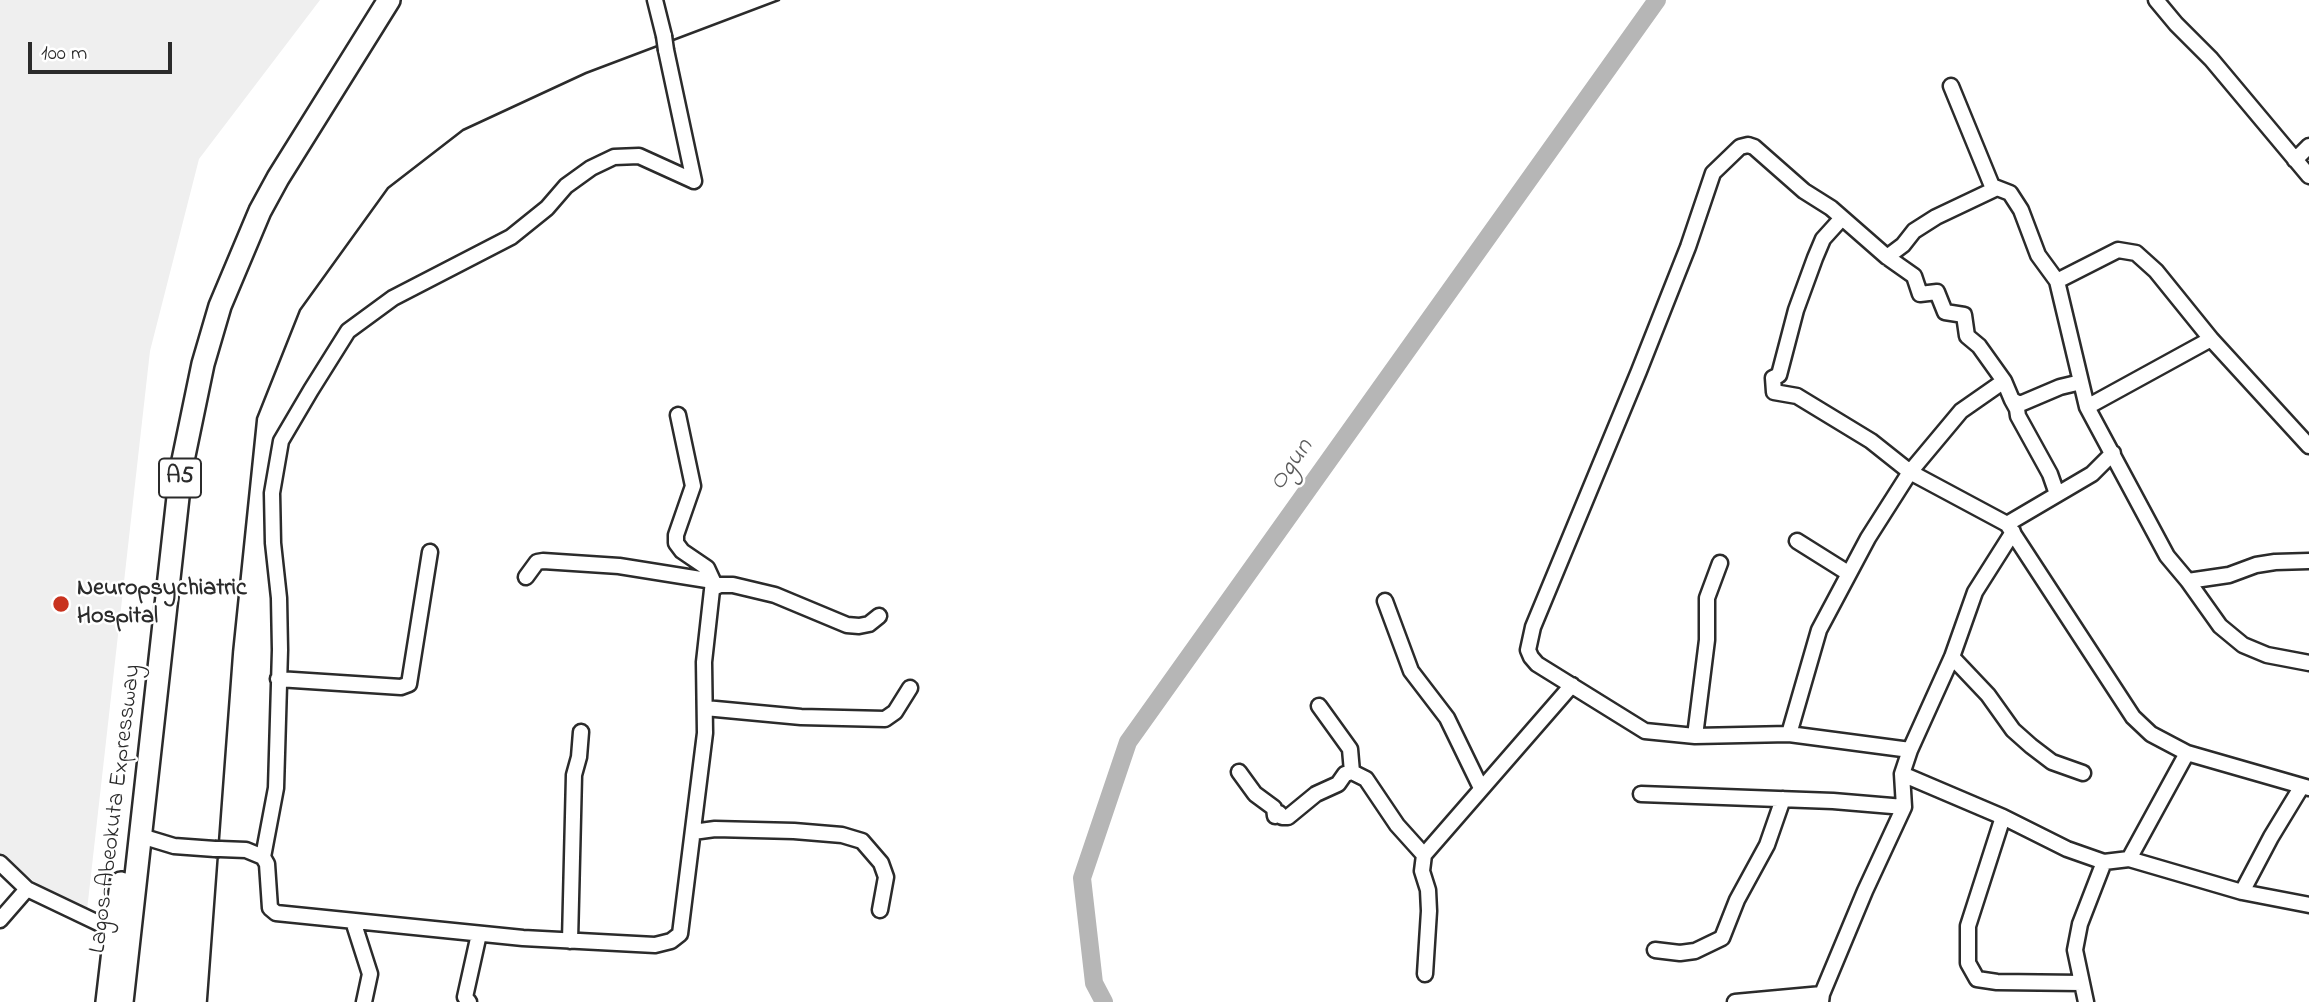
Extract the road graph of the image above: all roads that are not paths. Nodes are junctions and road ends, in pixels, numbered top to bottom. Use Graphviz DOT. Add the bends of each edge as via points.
graph roads {
  1 [pos="373,0"];
  2 [pos="389,0"];
  3 [pos="654,0"];
  4 [pos="2161,2"];
  5 [pos="1951,86"];
  6 [pos="2309,146"];
  7 [pos="2295,160"];
  8 [pos="2309,176"];
  9 [pos="1992,186"];
  10 [pos="1842,218"];
  11 [pos="1887,257"];
  12 [pos="2057,281"];
  13 [pos="2211,339"];
  14 [pos="2004,381"];
  15 [pos="2081,382"];
  16 [pos="2012,400"];
  17 [pos="2087,407"];
  18 [pos="678,415"];
  19 [pos="2309,446"];
  20 [pos="2113,453"];
  21 [pos="1910,472"];
  22 [pos="2057,494"];
  23 [pos="2010,528"];
  24 [pos="1797,541"];
  25 [pos="430,552"];
  26 [pos="2309,562"];
  27 [pos="1720,563"];
  28 [pos="1848,573"];
  29 [pos="526,577"];
  30 [pos="2189,581"];
  31 [pos="713,584"];
  32 [pos="1385,601"];
  33 [pos="879,616"];
  34 [pos="1952,657"];
  35 [pos="2309,663"];
  36 [pos="278,679"];
  37 [pos="1572,685"];
  38 [pos="910,688"];
  39 [pos="1319,706"];
  40 [pos="705,708"];
  41 [pos="581,732"];
  42 [pos="1789,734"];
  43 [pos="1695,736"];
  44 [pos="1910,750"];
  45 [pos="2187,753"];
  46 [pos="1239,772"];
  47 [pos="1352,772"];
  48 [pos="2083,773"];
  49 [pos="1902,774"];
  50 [pos="2306,787"];
  51 [pos="1481,788"];
  52 [pos="1641,794"];
  53 [pos="1783,799"];
  54 [pos="1904,807"];
  55 [pos="2003,817"];
  56 [pos="693,832"];
  57 [pos="141,836"];
  58 [pos="1424,855"];
  59 [pos="263,857"];
  60 [pos="2129,859"];
  61 [pos="2104,862"];
  62 [pos="0,863"];
  63 [pos="27,889"];
  64 [pos="2242,891"];
  65 [pos="2309,905"];
  66 [pos="880,910"];
  67 [pos="0,920"];
  68 [pos="353,921"];
  69 [pos="115,932"];
  70 [pos="479,934"];
  71 [pos="570,941"];
  72 [pos="1655,950"];
  73 [pos="1425,974"];
  74 [pos="2082,983"];
  75 [pos="1821,998"];
  76 [pos="107,1002"];
  77 [pos="122,1002"];
  78 [pos="364,1002"];
  79 [pos="469,1002"];
  80 [pos="1735,1002"];
  81 [pos="2086,1002"];
  1 -- 69 [label="highway, Lagos-Abeokuta Expressway / A5" via="251,201 219,273 192,356 170,475"];
  2 -- 57 [label="highway, Lagos-Abeokuta Expressway / A5" via="266,200 212,332 181,470"];
  3 -- 36 [label="street" via="694,181 639,156 614,157 566,187 511,237 393,298 348,331 281,441 272,493 279,598"];
  4 -- 7 [label="street" via="2175,24 2211,59"];
  5 -- 9 [label="street"];
  6 -- 7 [label="street"];
  7 -- 8 [label="street"];
  9 -- 11 [label="street" via="1995,188 1914,231"];
  9 -- 12 [label="street" via="2010,193 2038,255"];
  10 -- 11 [label="street"];
  10 -- 21 [label="street" via="1823,239 1815,258 1779,375 1773,378 1774,392 1797,396 1871,441"];
  10 -- 37 [label="street" via="1754,147 1740,147 1713,173 1639,371 1533,627 1531,657"];
  11 -- 14 [label="street" via="1914,276 1920,294 1937,292 1945,312 1964,315 1968,336"];
  12 -- 13 [label="street" via="2118,250 2136,253"];
  12 -- 15 [label="street"];
  13 -- 17 [label="street"];
  13 -- 19 [label="street"];
  14 -- 16 [label="street"];
  14 -- 21 [label="street" via="1961,411"];
  15 -- 16 [label="street" via="2020,404"];
  15 -- 17 [label="street"];
  16 -- 22 [label="street"];
  17 -- 20 [label="street"];
  18 -- 31 [label="street" via="694,486 676,543 707,568"];
  20 -- 22 [label="street" via="2092,474"];
  20 -- 30 [label="street" via="2167,556"];
  21 -- 23 [label="street"];
  21 -- 28 [label="street"];
  22 -- 23 [label="street"];
  23 -- 34 [label="street" via="1975,592"];
  23 -- 45 [label="street" via="2133,717 2151,734"];
  24 -- 28 [label="street"];
  25 -- 36 [label="street" via="409,684"];
  26 -- 30 [label="street" via="2256,565"];
  27 -- 43 [label="street" via="1707,598 1707,640"];
  28 -- 42 [label="street" via="1819,630"];
  29 -- 31 [label="street" via="543,561 619,566"];
  30 -- 35 [label="street" via="2220,626 2243,645"];
  31 -- 33 [label="street" via="775,595 847,625 869,624"];
  31 -- 40 [label="street" via="704,662"];
  32 -- 51 [label="street" via="1411,671 1447,718"];
  34 -- 44 [label="street"];
  34 -- 48 [label="street" via="2031,746 2052,762"];
  36 -- 59 [label="street" via="276,788"];
  37 -- 43 [label="street" via="1645,732"];
  37 -- 51 [label="street"];
  38 -- 40 [label="street" via="885,719"];
  39 -- 47 [label="street" via="1350,749"];
  40 -- 56 [label="street"];
  41 -- 71 [label="street" via="574,775"];
  42 -- 43 [label="street"];
  42 -- 44 [label="street"];
  44 -- 49 [label="street"];
  45 -- 50 [label="street"];
  45 -- 60 [label="street"];
  46 -- 47 [label="street" via="1255,794 1274,808 1275,816 1279,813 1282,817"];
  47 -- 58 [label="street" via="1366,779"];
  49 -- 54 [label="street"];
  49 -- 55 [label="street"];
  50 -- 64 [label="street" via="2271,837"];
  51 -- 58 [label="street"];
  52 -- 53 [label="street"];
  53 -- 54 [label="street"];
  53 -- 72 [label="street" via="1767,845 1722,939 1695,951"];
  54 -- 75 [label="street"];
  55 -- 61 [label="street"];
  55 -- 74 [label="street" via="1968,926 1968,963 1978,979"];
  56 -- 66 [label="street" via="794,831 862,841 881,863 886,877"];
  56 -- 71 [label="street" via="681,934 655,945"];
  57 -- 59 [label="street" via="174,846 246,850"];
  57 -- 77 [label="highway, Lagos-Abeokuta Expressway / A5"];
  58 -- 73 [label="street" via="1429,911"];
  59 -- 68 [label="street" via="270,908 276,913"];
  60 -- 61 [label="street"];
  60 -- 64 [label="street"];
  61 -- 74 [label="street" via="2075,950"];
  62 -- 63 [label="street"];
  63 -- 67 [label="street"];
  63 -- 69 [label="street"];
  64 -- 65 [label="street"];
  68 -- 70 [label="street"];
  68 -- 78 [label="street" via="370,974"];
  69 -- 76 [label="highway, Lagos-Abeokuta Expressway / A5"];
  70 -- 71 [label="street"];
  70 -- 79 [label="street" via="465,998"];
  74 -- 81 [label="street"];
  75 -- 80 [label="street"];
}
